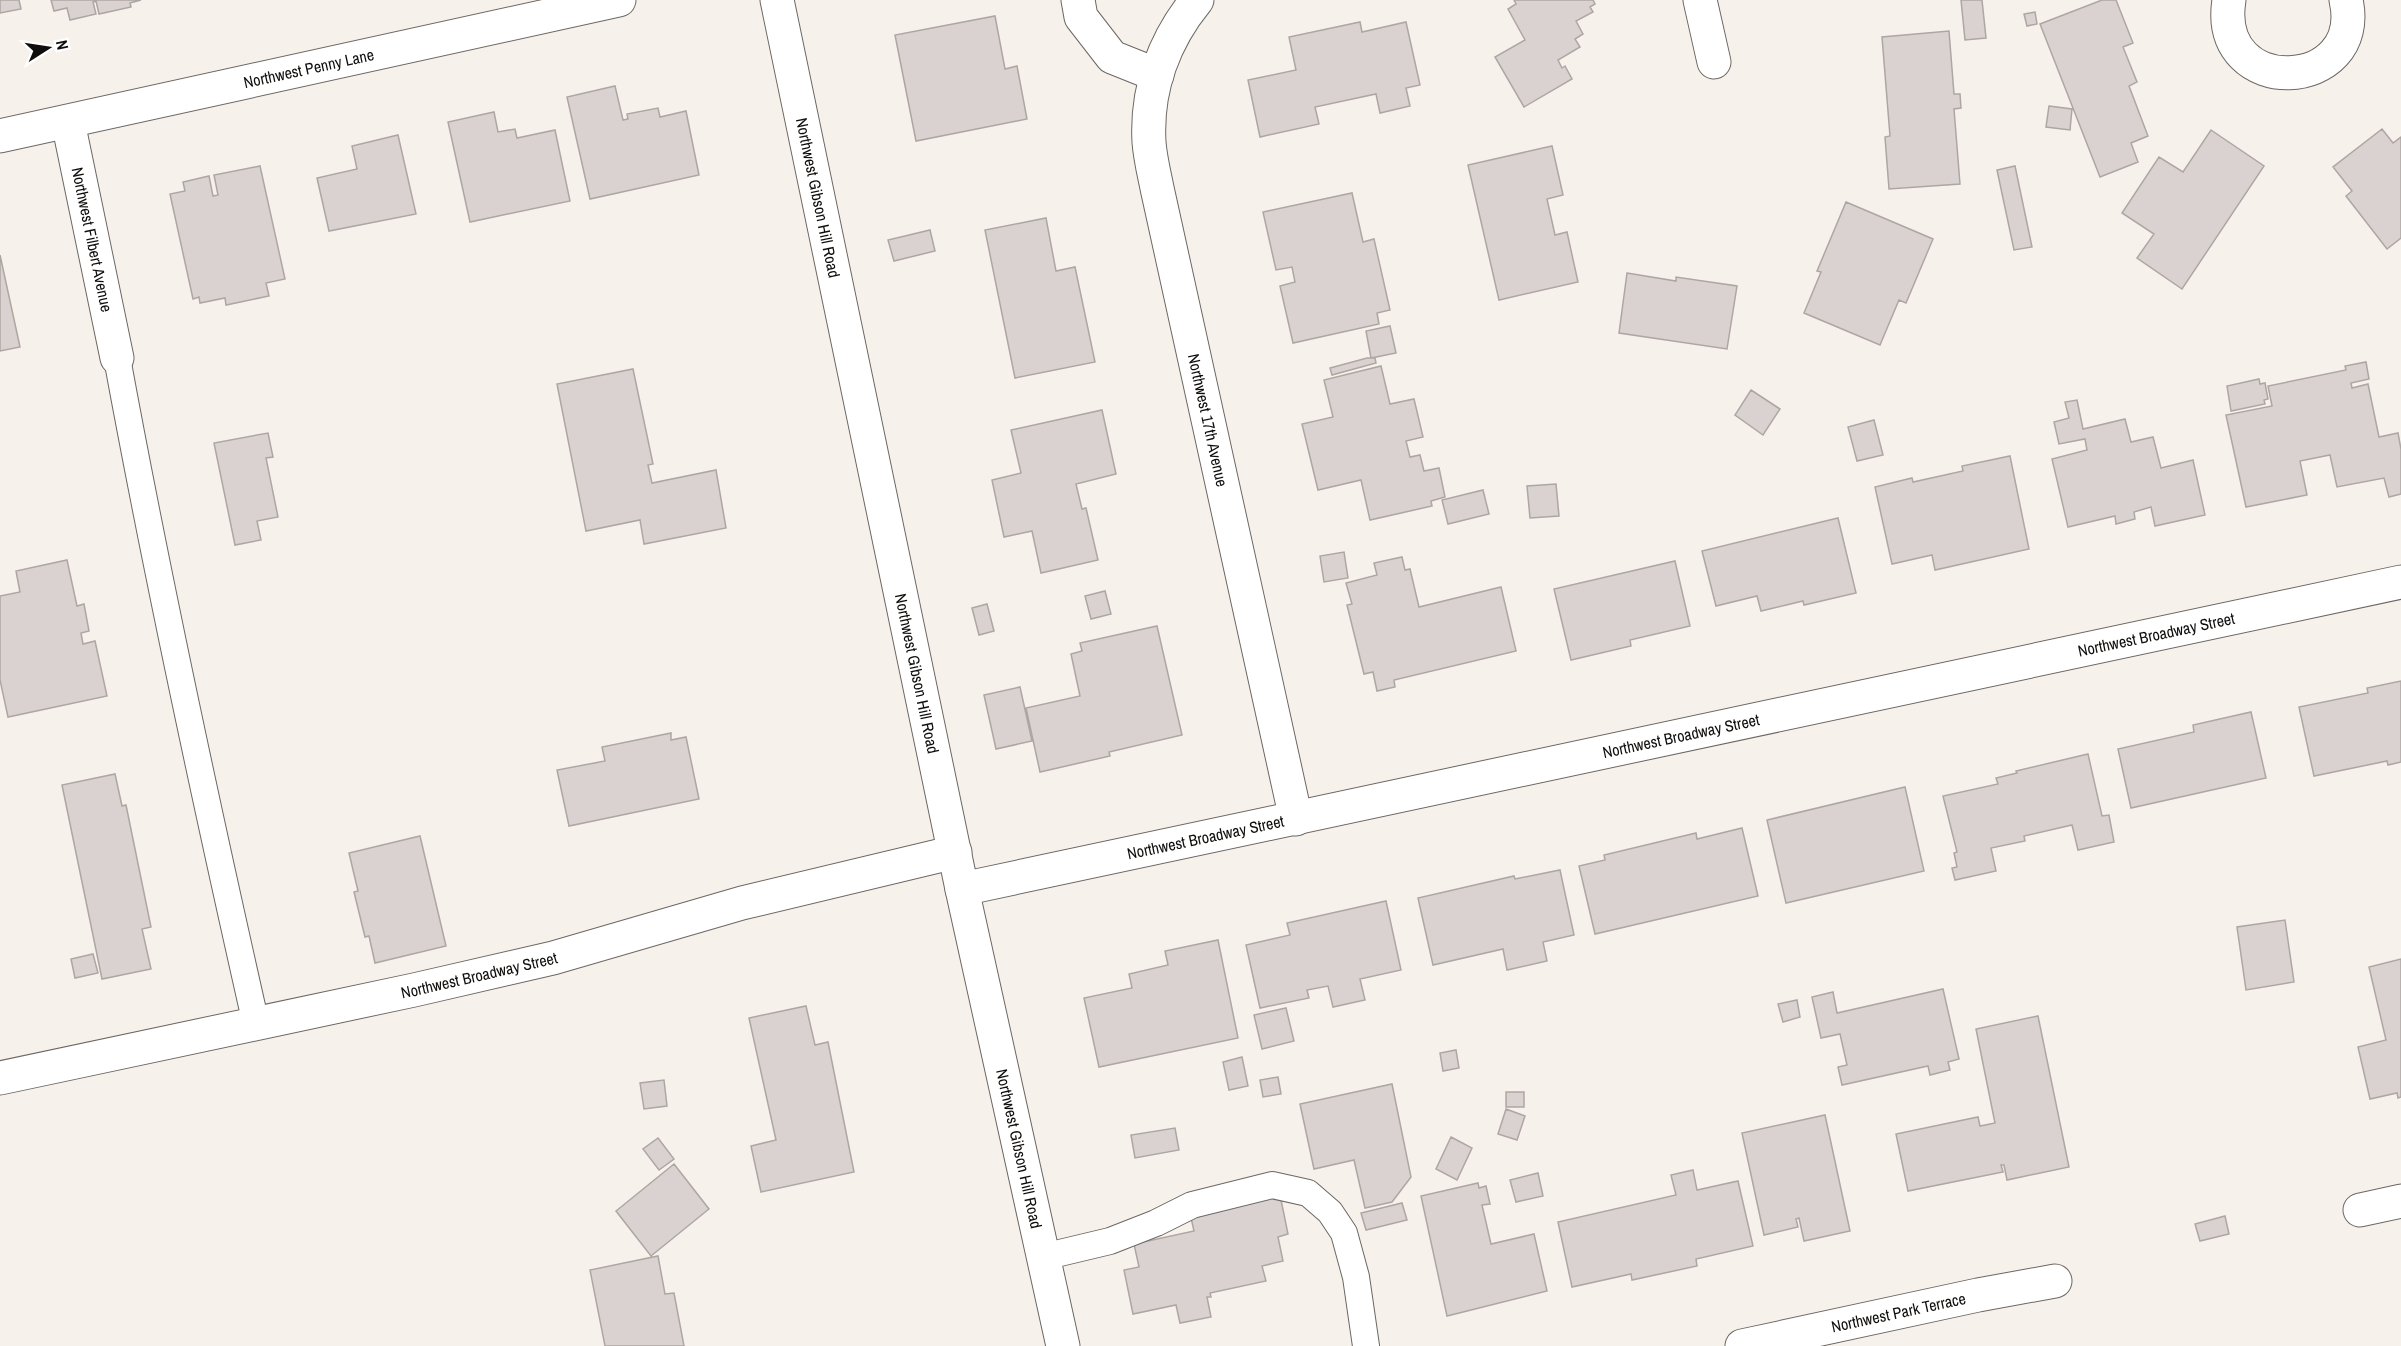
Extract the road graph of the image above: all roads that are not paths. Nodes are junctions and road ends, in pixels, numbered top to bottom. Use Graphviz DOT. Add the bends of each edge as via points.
graph roads {
  1 [pos="619,0"];
  2 [pos="777,0"];
  3 [pos="1078,0"];
  4 [pos="1700,0"];
  5 [pos="2229,0"];
  6 [pos="2346,0"];
  7 [pos="1188,11"];
  8 [pos="1714,62"];
  9 [pos="1157,75"];
  10 [pos="68,122"];
  11 [pos="0,136"];
  12 [pos="117,358"];
  13 [pos="2401,582"];
  14 [pos="1296,819"];
  15 [pos="955,852"];
  16 [pos="962,889"];
  17 [pos="256,1024"];
  18 [pos="0,1078"];
  19 [pos="2401,1201"];
  20 [pos="2360,1210"];
  21 [pos="1043,1257"];
  22 [pos="2055,1281"];
  23 [pos="1063,1346"];
  24 [pos="1366,1346"];
  25 [pos="1742,1346"];
  1 -- 10 [label="street, Northwest Penny Lane"];
  2 -- 15 [label="street, Northwest Gibson Hill Road"];
  3 -- 9 [label="street" via="1081,18 1112,57"];
  4 -- 8 [label="street"];
  5 -- 6 [label="street" via="2231,35 2241,52 2256,65 2275,73 2295,74 2331,57 2348,22"];
  7 -- 9 [label="street, Northwest 17th Avenue" via="1165,48"];
  9 -- 14 [label="street, Northwest 17th Avenue" via="1149,142 1157,188"];
  10 -- 11 [label="street, Northwest Penny Lane"];
  10 -- 12 [label="street, Northwest Filbert Avenue"];
  12 -- 17 [label="lane" via="193,744"];
  13 -- 14 [label="street, Northwest Broadway Street"];
  14 -- 16 [label="street, Northwest Broadway Street"];
  15 -- 16 [label="street, Northwest Gibson Hill Road"];
  15 -- 17 [label="street, Northwest Broadway Street" via="742,903 553,958"];
  16 -- 21 [label="street, Northwest Gibson Hill Road"];
  17 -- 18 [label="street, Northwest Broadway Street"];
  19 -- 20 [label="street"];
  21 -- 23 [label="street, Northwest Gibson Hill Road"];
  21 -- 24 [label="lane" via="1110,1241 1192,1205 1272,1185 1308,1193 1330,1212 1344,1233 1356,1277"];
  22 -- 25 [label="street, Northwest Park Terrace"];
}
